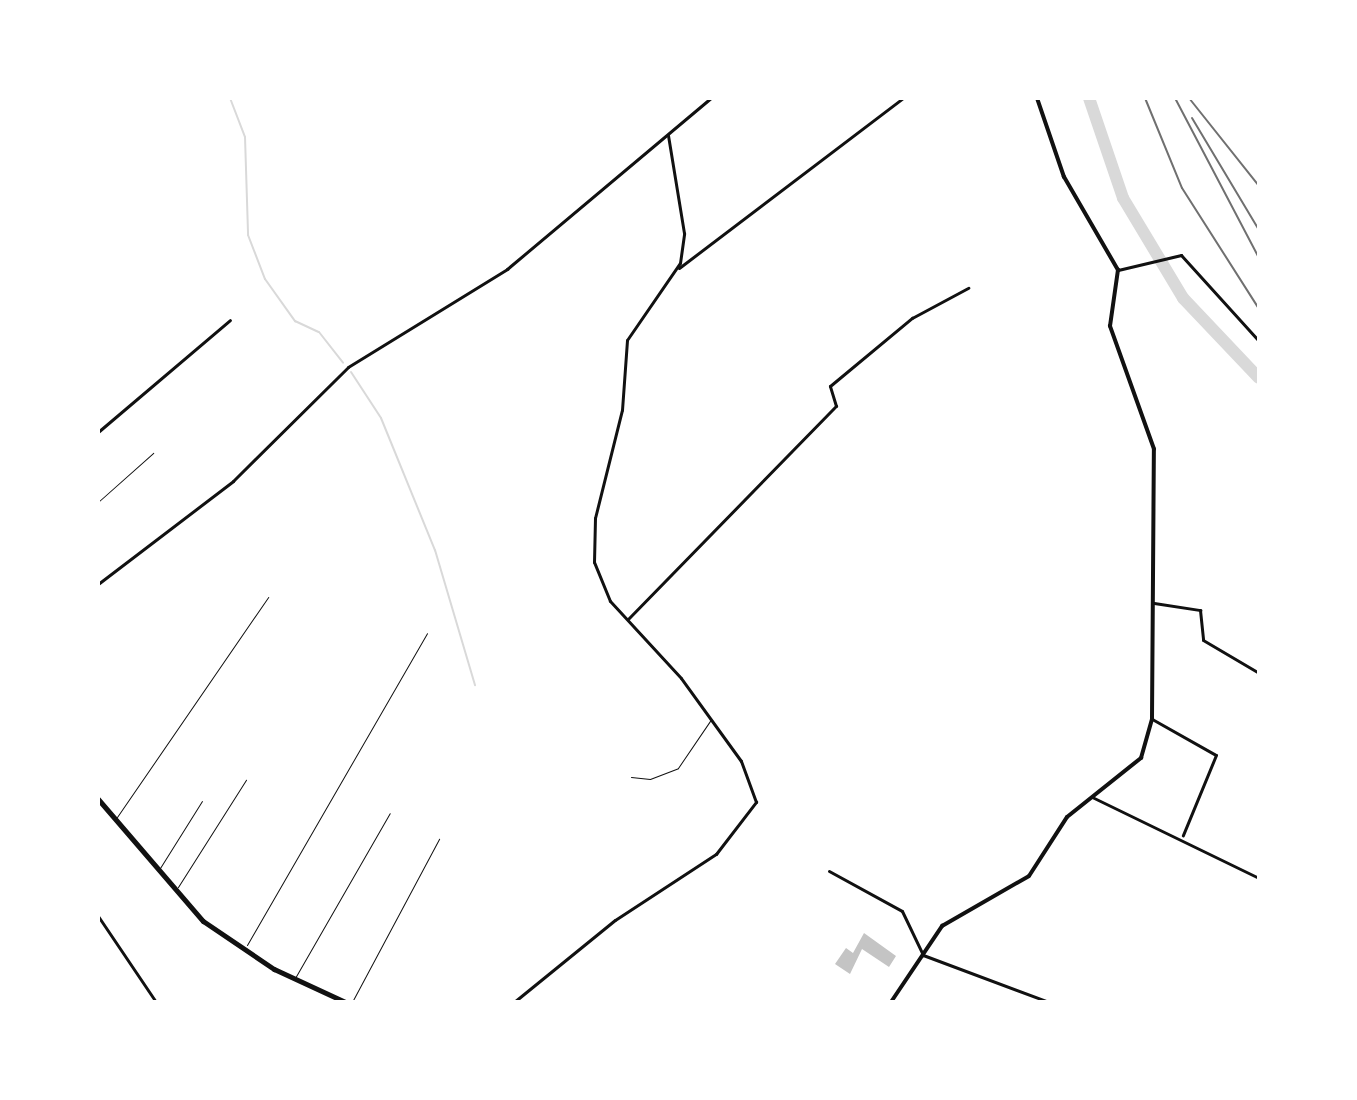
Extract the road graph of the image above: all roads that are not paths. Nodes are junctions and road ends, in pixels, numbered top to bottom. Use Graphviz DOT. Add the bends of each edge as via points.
graph roads {
  1 [pos="711,98"];
  2 [pos="903,98"];
  3 [pos="1037,98"];
  4 [pos="668,135"];
  5 [pos="679,268"];
  6 [pos="1118,270"];
  7 [pos="968,288"];
  8 [pos="230,320"];
  9 [pos="1259,341"];
  10 [pos="98,432"];
  11 [pos="153,453"];
  12 [pos="98,502"];
  13 [pos="98,584"];
  14 [pos="268,597"];
  15 [pos="1154,603"];
  16 [pos="628,619"];
  17 [pos="427,633"];
  18 [pos="1259,673"];
  19 [pos="711,719"];
  20 [pos="1152,719"];
  21 [pos="631,777"];
  22 [pos="246,780"];
  23 [pos="1092,797"];
  24 [pos="98,799"];
  25 [pos="202,801"];
  26 [pos="390,813"];
  27 [pos="112,821"];
  28 [pos="1183,835"];
  29 [pos="439,839"];
  30 [pos="829,871"];
  31 [pos="156,873"];
  32 [pos="1259,878"];
  33 [pos="174,893"];
  34 [pos="98,916"];
  35 [pos="244,951"];
  36 [pos="923,955"];
  37 [pos="294,980"];
  38 [pos="156,1002"];
  39 [pos="345,1002"];
  40 [pos="352,1002"];
  41 [pos="514,1002"];
  42 [pos="891,1002"];
  43 [pos="1049,1002"];
  1 -- 4 [label="street"];
  2 -- 5 [label="street"];
  3 -- 6 [label="street" via="1064,177"];
  4 -- 5 [label="street" via="684,233"];
  4 -- 13 [label="street" via="507,269 348,367 233,481"];
  5 -- 16 [label="street" via="630,332 622,410 595,518 597,574"];
  6 -- 9 [label="street" via="1163,255 1183,257"];
  6 -- 15 [label="street" via="1110,326 1156,461"];
  7 -- 16 [label="street" via="912,318 830,386 836,406"];
  8 -- 10 [label="street"];
  11 -- 12 [label="lane"];
  14 -- 27 [label="lane"];
  15 -- 18 [label="street" via="1200,610 1203,640"];
  15 -- 20 [label="street"];
  16 -- 19 [label="street"];
  17 -- 35 [label="lane"];
  19 -- 21 [label="lane" via="678,768 650,779"];
  19 -- 41 [label="street" via="754,786 748,815 693,873 615,920"];
  20 -- 23 [label="street" via="1141,758"];
  20 -- 28 [label="street" via="1216,755"];
  22 -- 33 [label="lane"];
  23 -- 28 [label="street" via="1176,840"];
  23 -- 36 [label="street" via="1062,823 1032,873 960,911"];
  24 -- 27 [label="main road"];
  25 -- 31 [label="lane"];
  26 -- 37 [label="lane"];
  27 -- 31 [label="main road"];
  28 -- 32 [label="street"];
  29 -- 40 [label="lane"];
  30 -- 36 [label="street" via="902,911"];
  31 -- 33 [label="main road"];
  33 -- 35 [label="main road"];
  34 -- 38 [label="street"];
  35 -- 37 [label="main road"];
  36 -- 42 [label="street"];
  36 -- 43 [label="street"];
  37 -- 39 [label="main road"];
}
